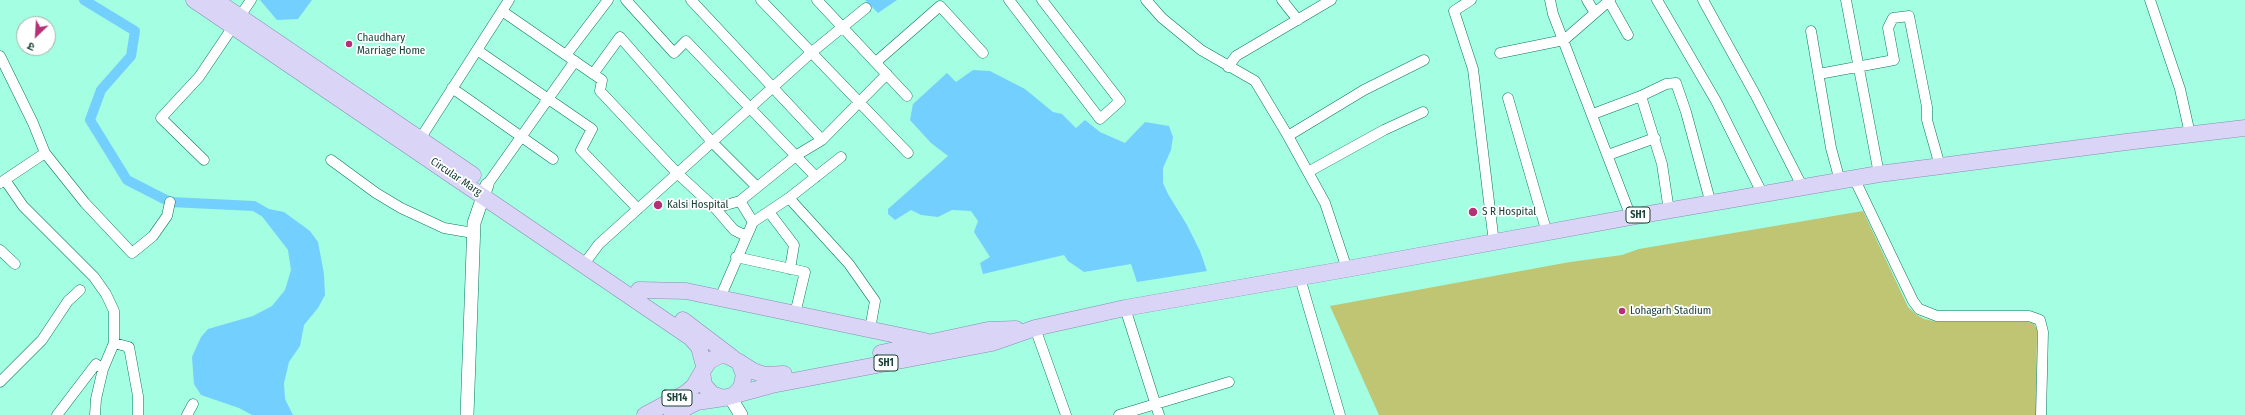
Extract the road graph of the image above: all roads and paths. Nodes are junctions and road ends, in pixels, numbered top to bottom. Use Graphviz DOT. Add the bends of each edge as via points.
graph roads {
  1 [pos="194,0"];
  2 [pos="215,0"];
  3 [pos="251,0"];
  4 [pos="509,0"];
  5 [pos="608,0"];
  6 [pos="626,0"];
  7 [pos="691,0"];
  8 [pos="761,0"];
  9 [pos="817,0"];
  10 [pos="1009,0"];
  11 [pos="1042,0"];
  12 [pos="1146,0"];
  13 [pos="1282,0"];
  14 [pos="1331,0"];
  15 [pos="1472,0"];
  16 [pos="1550,0"];
  17 [pos="1587,0"];
  18 [pos="1610,0"];
  19 [pos="1657,0"];
  20 [pos="1703,0"];
  21 [pos="2150,0"];
  22 [pos="1849,1"];
  23 [pos="866,8"];
  24 [pos="502,11"];
  25 [pos="1595,13"];
  26 [pos="1298,20"];
  27 [pos="236,21"];
  28 [pos="843,27"];
  29 [pos="1811,31"];
  30 [pos="1628,35"];
  31 [pos="1564,40"];
  32 [pos="477,50"];
  33 [pos="812,52"];
  34 [pos="983,53"];
  35 [pos="1500,53"];
  36 [pos="0,56"];
  37 [pos="571,58"];
  38 [pos="1424,60"];
  39 [pos="876,62"];
  40 [pos="1228,67"];
  41 [pos="1859,68"];
  42 [pos="594,74"];
  43 [pos="887,74"];
  44 [pos="1819,74"];
  45 [pos="772,87"];
  46 [pos="452,88"];
  47 [pos="907,96"];
  48 [pos="1641,96"];
  49 [pos="548,97"];
  50 [pos="1508,98"];
  51 [pos="860,102"];
  52 [pos="750,107"];
  53 [pos="1423,112"];
  54 [pos="1592,114"];
  55 [pos="2245,128"];
  56 [pos="2190,134"];
  57 [pos="521,136"];
  58 [pos="1288,136"];
  59 [pos="1655,138"];
  60 [pos="420,139"];
  61 [pos="822,140"];
  62 [pos="712,142"];
  63 [pos="908,152"];
  64 [pos="45,153"];
  65 [pos="797,155"];
  66 [pos="1608,155"];
  67 [pos="841,157"];
  68 [pos="553,159"];
  69 [pos="204,160"];
  70 [pos="331,160"];
  71 [pos="1940,166"];
  72 [pos="1308,172"];
  73 [pos="677,173"];
  74 [pos="1879,174"];
  75 [pos="816,177"];
  76 [pos="1847,180"];
  77 [pos="2,182"];
  78 [pos="757,188"];
  79 [pos="1803,188"];
  80 [pos="485,190"];
  81 [pos="1763,195"];
  82 [pos="789,198"];
  83 [pos="170,202"];
  84 [pos="740,202"];
  85 [pos="1711,204"];
  86 [pos="715,208"];
  87 [pos="638,209"];
  88 [pos="1669,211"];
  89 [pos="768,212"];
  90 [pos="1631,216"];
  91 [pos="753,222"];
  92 [pos="1547,233"];
  93 [pos="474,234"];
  94 [pos="746,236"];
  95 [pos="1494,243"];
  96 [pos="0,250"];
  97 [pos="736,257"];
  98 [pos="587,260"];
  99 [pos="15,264"];
  100 [pos="790,269"];
  101 [pos="1347,269"];
  102 [pos="1300,278"];
  103 [pos="80,290"];
  104 [pos="639,290"];
  105 [pos="720,298"];
  106 [pos="1125,308"];
  107 [pos="795,314"];
  108 [pos="1035,328"];
  109 [pos="870,330"];
  110 [pos="931,342"];
  111 [pos="114,343"];
  112 [pos="737,360"];
  113 [pos="103,369"];
  114 [pos="703,369"];
  115 [pos="0,382"];
  116 [pos="1229,382"];
  117 [pos="730,396"];
  118 [pos="192,404"];
  119 [pos="1155,404"];
  120 [pos="57,415"];
  121 [pos="95,415"];
  122 [pos="138,415"];
  123 [pos="187,415"];
  124 [pos="466,415"];
  125 [pos="645,415"];
  126 [pos="672,415"];
  127 [pos="741,415"];
  128 [pos="1066,415"];
  129 [pos="1119,415"];
  130 [pos="1159,415"];
  131 [pos="1340,415"];
  132 [pos="2041,415"];
  1 -- 27 [label="main road, Circular Marg"];
  2 -- 27 [label="main road, Circular Marg"];
  3 -- 27 [label="street"];
  4 -- 24 [label="street"];
  5 -- 37 [label="street"];
  6 -- 52 [label="street" via="674,53 686,41"];
  7 -- 45 [label="street"];
  8 -- 33 [label="street"];
  9 -- 28 [label="street"];
  10 -- 11 [label="street" via="1100,119 1120,101"];
  12 -- 40 [label="street" via="1180,35"];
  13 -- 26 [label="street"];
  14 -- 26 [label="street"];
  15 -- 95 [label="street" via="1454,11 1473,69"];
  16 -- 31 [label="street"];
  17 -- 25 [label="street"];
  18 -- 25 [label="street"];
  18 -- 30 [label="street"];
  19 -- 81 [label="street" via="1716,101"];
  20 -- 79 [label="street"];
  21 -- 56 [label="street" via="2180,89"];
  22 -- 41 [label="street"];
  23 -- 28 [label="street"];
  24 -- 32 [label="street"];
  24 -- 37 [label="street"];
  25 -- 31 [label="street"];
  26 -- 40 [label="street" via="1236,56"];
  27 -- 60 [label="main road, Circular Marg"];
  27 -- 69 [label="street" via="199,77 161,118"];
  27 -- 80 [label="main road, Circular Marg"];
  28 -- 33 [label="street"];
  28 -- 39 [label="street"];
  29 -- 44 [label="street"];
  31 -- 35 [label="street"];
  31 -- 54 [label="street"];
  32 -- 46 [label="street"];
  32 -- 49 [label="street"];
  33 -- 45 [label="street"];
  33 -- 51 [label="street"];
  34 -- 39 [label="street" via="940,6"];
  36 -- 64 [label="street"];
  37 -- 42 [label="street"];
  37 -- 49 [label="street"];
  38 -- 58 [label="street" via="1364,90"];
  39 -- 43 [label="street"];
  40 -- 58 [label="street" via="1255,81"];
  41 -- 44 [label="street"];
  41 -- 71 [label="street" via="1894,60 1888,28 1893,18 1909,16 1928,120"];
  41 -- 74 [label="street"];
  42 -- 62 [label="street" via="620,37"];
  42 -- 73 [label="street" via="602,80 600,91"];
  43 -- 47 [label="street"];
  43 -- 51 [label="street"];
  44 -- 76 [label="street" via="1831,148"];
  45 -- 52 [label="street"];
  45 -- 61 [label="street"];
  46 -- 57 [label="street"];
  46 -- 60 [label="street"];
  48 -- 54 [label="street"];
  48 -- 59 [label="street"];
  48 -- 85 [label="street" via="1666,84 1676,83"];
  49 -- 57 [label="street"];
  49 -- 87 [label="street" via="592,129 581,150"];
  50 -- 92 [label="street"];
  51 -- 61 [label="street"];
  51 -- 63 [label="street"];
  52 -- 62 [label="street"];
  52 -- 65 [label="street"];
  53 -- 72 [label="street" via="1384,130"];
  54 -- 66 [label="street"];
  55 -- 56 [label="main road, SH1"];
  56 -- 71 [label="main road, SH1"];
  57 -- 68 [label="street"];
  57 -- 80 [label="street"];
  58 -- 72 [label="street"];
  59 -- 66 [label="street"];
  59 -- 88 [label="street"];
  60 -- 80 [label="main road, Circular Marg"];
  61 -- 65 [label="street"];
  62 -- 73 [label="street"];
  62 -- 78 [label="street"];
  64 -- 77 [label="street"];
  64 -- 83 [label="street" via="85,203 132,253 153,236 167,216"];
  65 -- 75 [label="street"];
  65 -- 78 [label="street"];
  66 -- 90 [label="street"];
  67 -- 75 [label="street"];
  70 -- 93 [label="street" via="401,208 444,228"];
  71 -- 74 [label="main road, SH1"];
  72 -- 101 [label="street" via="1325,203"];
  73 -- 86 [label="street"];
  73 -- 87 [label="street"];
  74 -- 76 [label="main road, SH1"];
  75 -- 82 [label="street"];
  76 -- 79 [label="main road, SH1"];
  76 -- 132 [label="street" via="1919,309 1937,316 2029,316 2040,320 2043,332"];
  77 -- 111 [label="street" via="83,265 106,294 114,311"];
  78 -- 84 [label="street"];
  79 -- 81 [label="main road, SH1"];
  80 -- 93 [label="street" via="474,223"];
  80 -- 98 [label="main road, Circular Marg"];
  81 -- 85 [label="main road, SH1"];
  82 -- 89 [label="street"];
  82 -- 109 [label="street" via="849,264 875,301"];
  84 -- 86 [label="street"];
  84 -- 91 [label="street"];
  85 -- 88 [label="main road, SH1"];
  86 -- 94 [label="street" via="734,230"];
  87 -- 98 [label="street" via="600,244"];
  88 -- 90 [label="main road, SH1"];
  89 -- 91 [label="street"];
  89 -- 100 [label="street" via="794,245"];
  90 -- 92 [label="main road, SH1"];
  91 -- 94 [label="street"];
  92 -- 95 [label="main road, SH1"];
  93 -- 124 [label="street"];
  94 -- 97 [label="street"];
  95 -- 101 [label="main road, SH1"];
  96 -- 99 [label="street"];
  97 -- 100 [label="street"];
  97 -- 105 [label="street"];
  98 -- 104 [label="main road, Circular Marg"];
  98 -- 114 [label="main road, Circular Marg" via="691,338 702,353"];
  100 -- 107 [label="street" via="805,272"];
  101 -- 102 [label="main road, SH1"];
  102 -- 106 [label="main road, SH1"];
  102 -- 131 [label="street"];
  103 -- 115 [label="street" via="68,301 42,340"];
  104 -- 105 [label="main road" via="686,291"];
  104 -- 112 [label="main road, Circular Marg" via="714,341"];
  105 -- 107 [label="main road"];
  106 -- 108 [label="main road, SH1"];
  106 -- 119 [label="street"];
  107 -- 109 [label="main road"];
  108 -- 110 [label="main road, SH1" via="988,330"];
  108 -- 117 [label="main road, SH1" via="992,343"];
  108 -- 128 [label="street"];
  109 -- 110 [label="main road"];
  110 -- 112 [label="main road, SH1" via="777,375 753,371"];
  111 -- 113 [label="street"];
  111 -- 122 [label="street" via="129,346 138,396"];
  112 -- 114 [label="main road" via="721,355 714,357"];
  112 -- 117 [label="main road" via="744,375 741,388"];
  113 -- 120 [label="street" via="96,364"];
  113 -- 121 [label="street"];
  114 -- 117 [label="main road" via="704,385 707,390 712,394"];
  114 -- 125 [label="main road, SH14" via="694,386 686,393"];
  116 -- 119 [label="street"];
  117 -- 126 [label="main road, SH14" via="697,402"];
  117 -- 127 [label="street"];
  118 -- 123 [label="street"];
  119 -- 129 [label="street"];
  119 -- 130 [label="street"];
}
